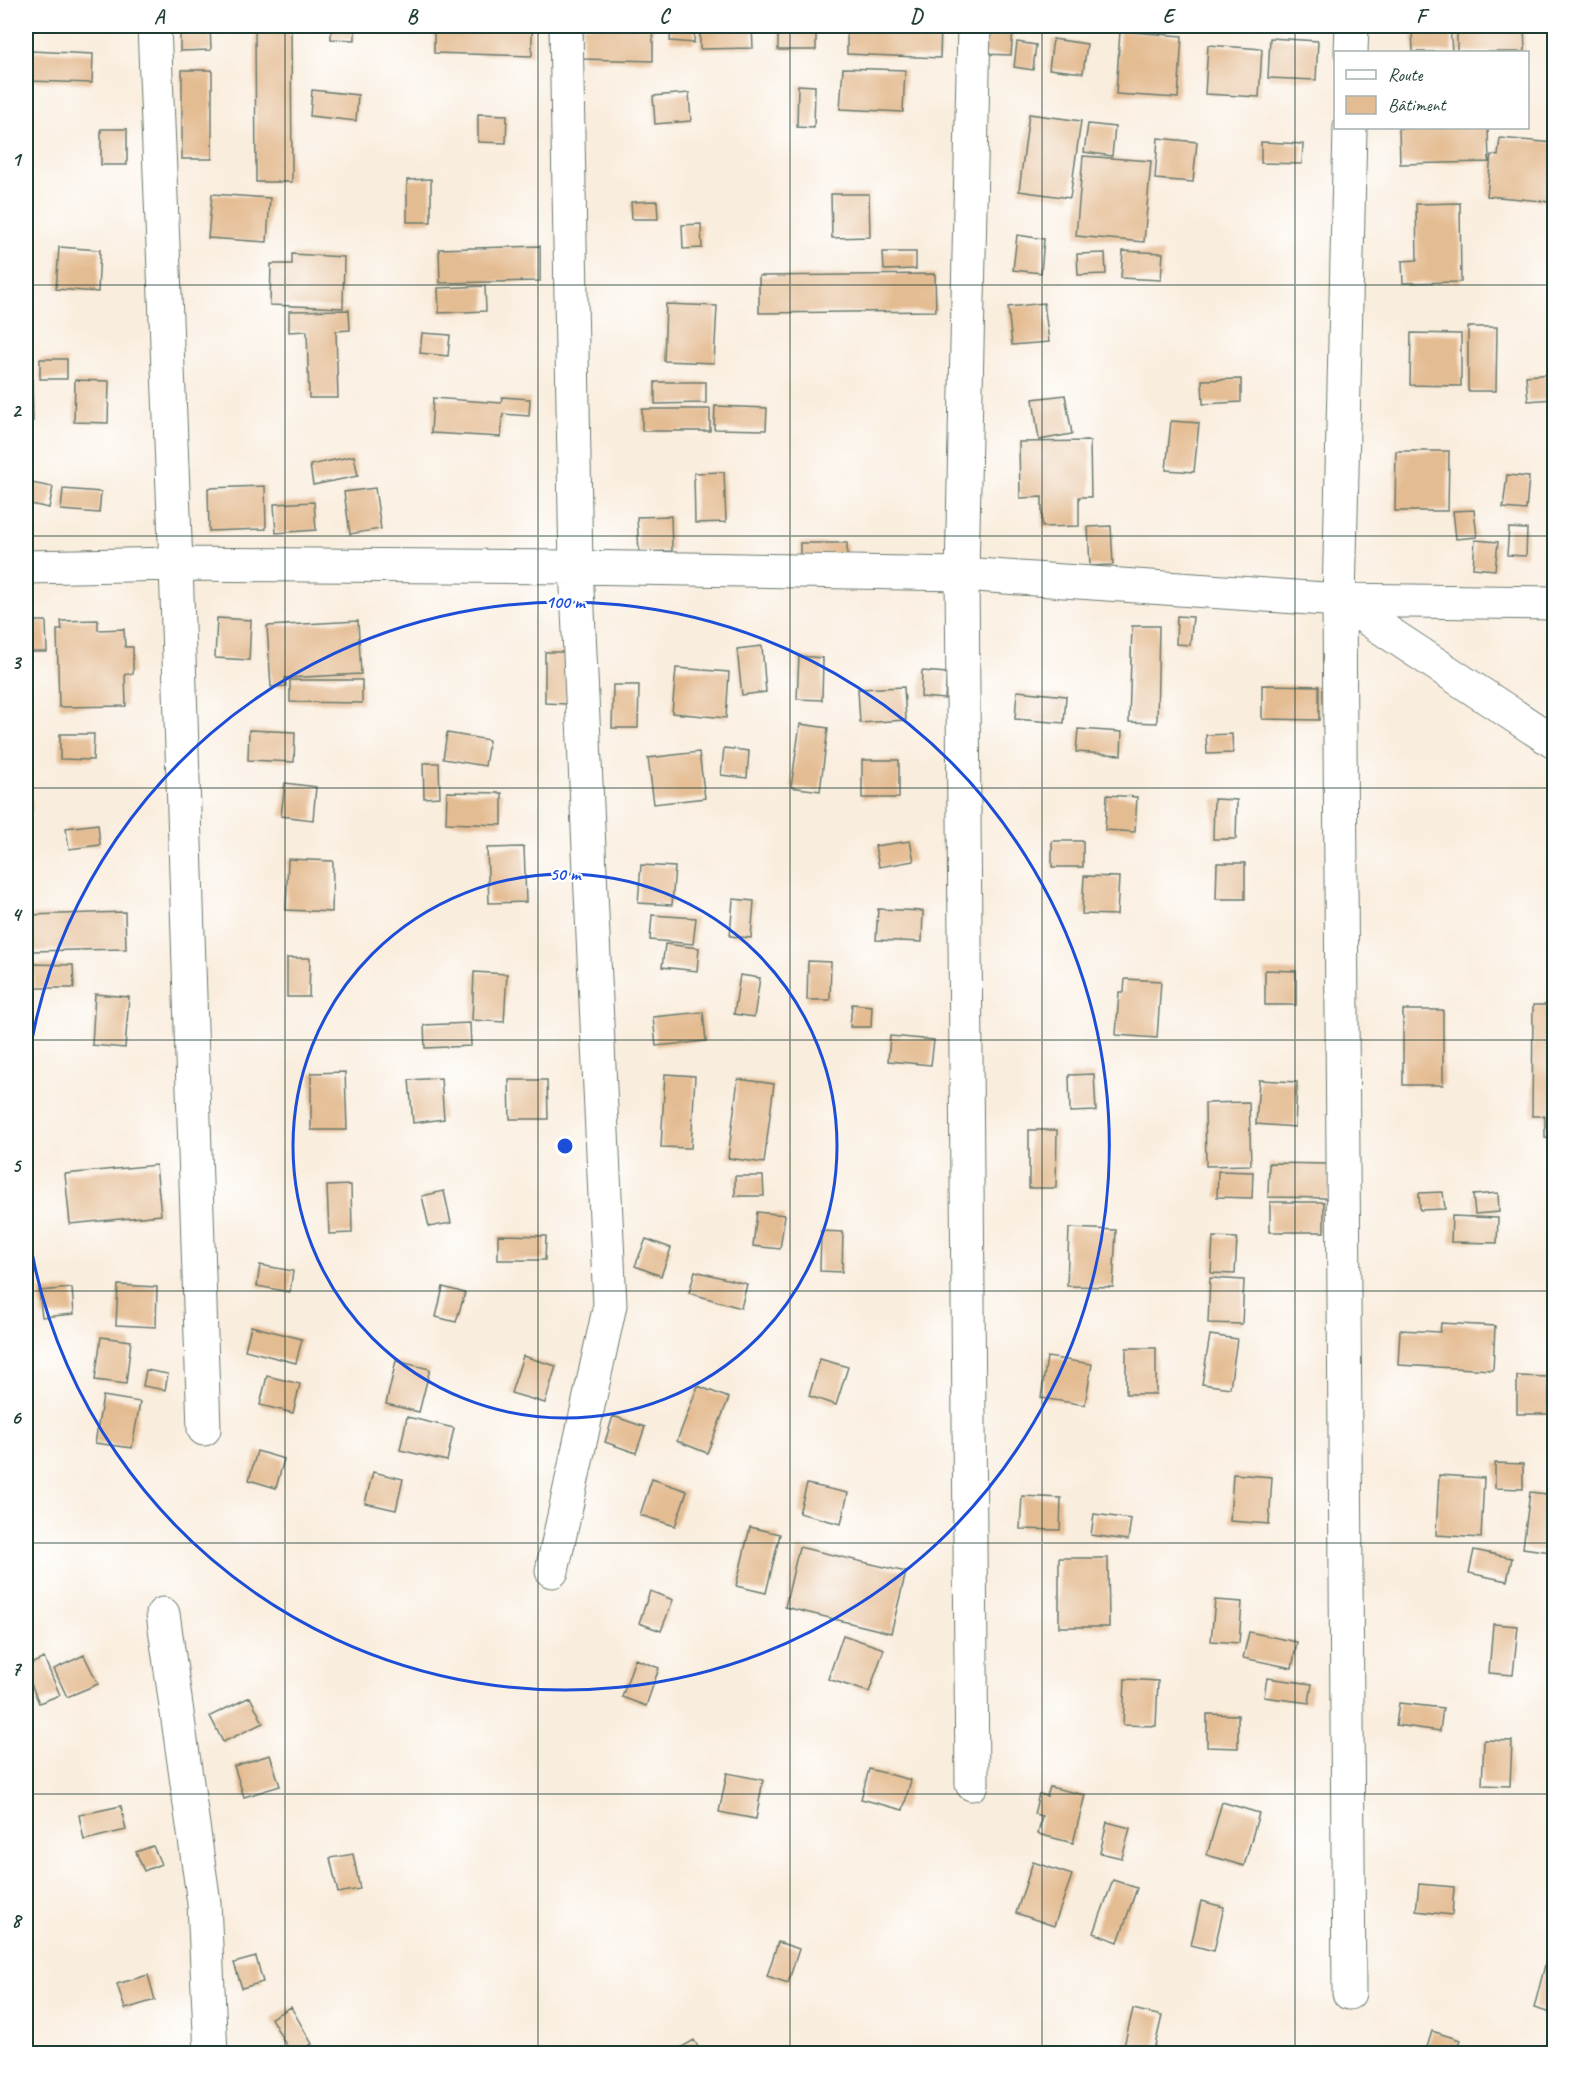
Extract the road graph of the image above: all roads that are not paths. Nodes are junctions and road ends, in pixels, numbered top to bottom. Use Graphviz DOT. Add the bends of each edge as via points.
graph roads {
  1 [pos="154,26"];
  2 [pos="566,26"];
  3 [pos="974,26"];
  4 [pos="1352,26"];
  5 [pos="1351,51"];
  6 [pos="1350,129"];
  7 [pos="177,564"];
  8 [pos="26,567"];
  9 [pos="576,567"];
  10 [pos="962,574"];
  11 [pos="1339,600"];
  12 [pos="1554,603"];
  13 [pos="1554,742"];
  14 [pos="204,1429"];
  15 [pos="552,1571"];
  16 [pos="163,1614"];
  17 [pos="972,1784"];
  18 [pos="1349,1993"];
  19 [pos="211,2054"];
  1 -- 7 [label="street"];
  2 -- 9 [label="street"];
  3 -- 10 [label="street"];
  4 -- 5 [label="street"];
  6 -- 11 [label="street"];
  7 -- 8 [label="street"];
  7 -- 9 [label="street"];
  7 -- 14 [label="street"];
  9 -- 10 [label="street"];
  9 -- 15 [label="street" via="610,1305"];
  10 -- 11 [label="street"];
  10 -- 17 [label="street"];
  11 -- 12 [label="street"];
  11 -- 13 [label="street"];
  11 -- 18 [label="street"];
  16 -- 19 [label="street" via="204,1903"];
}
